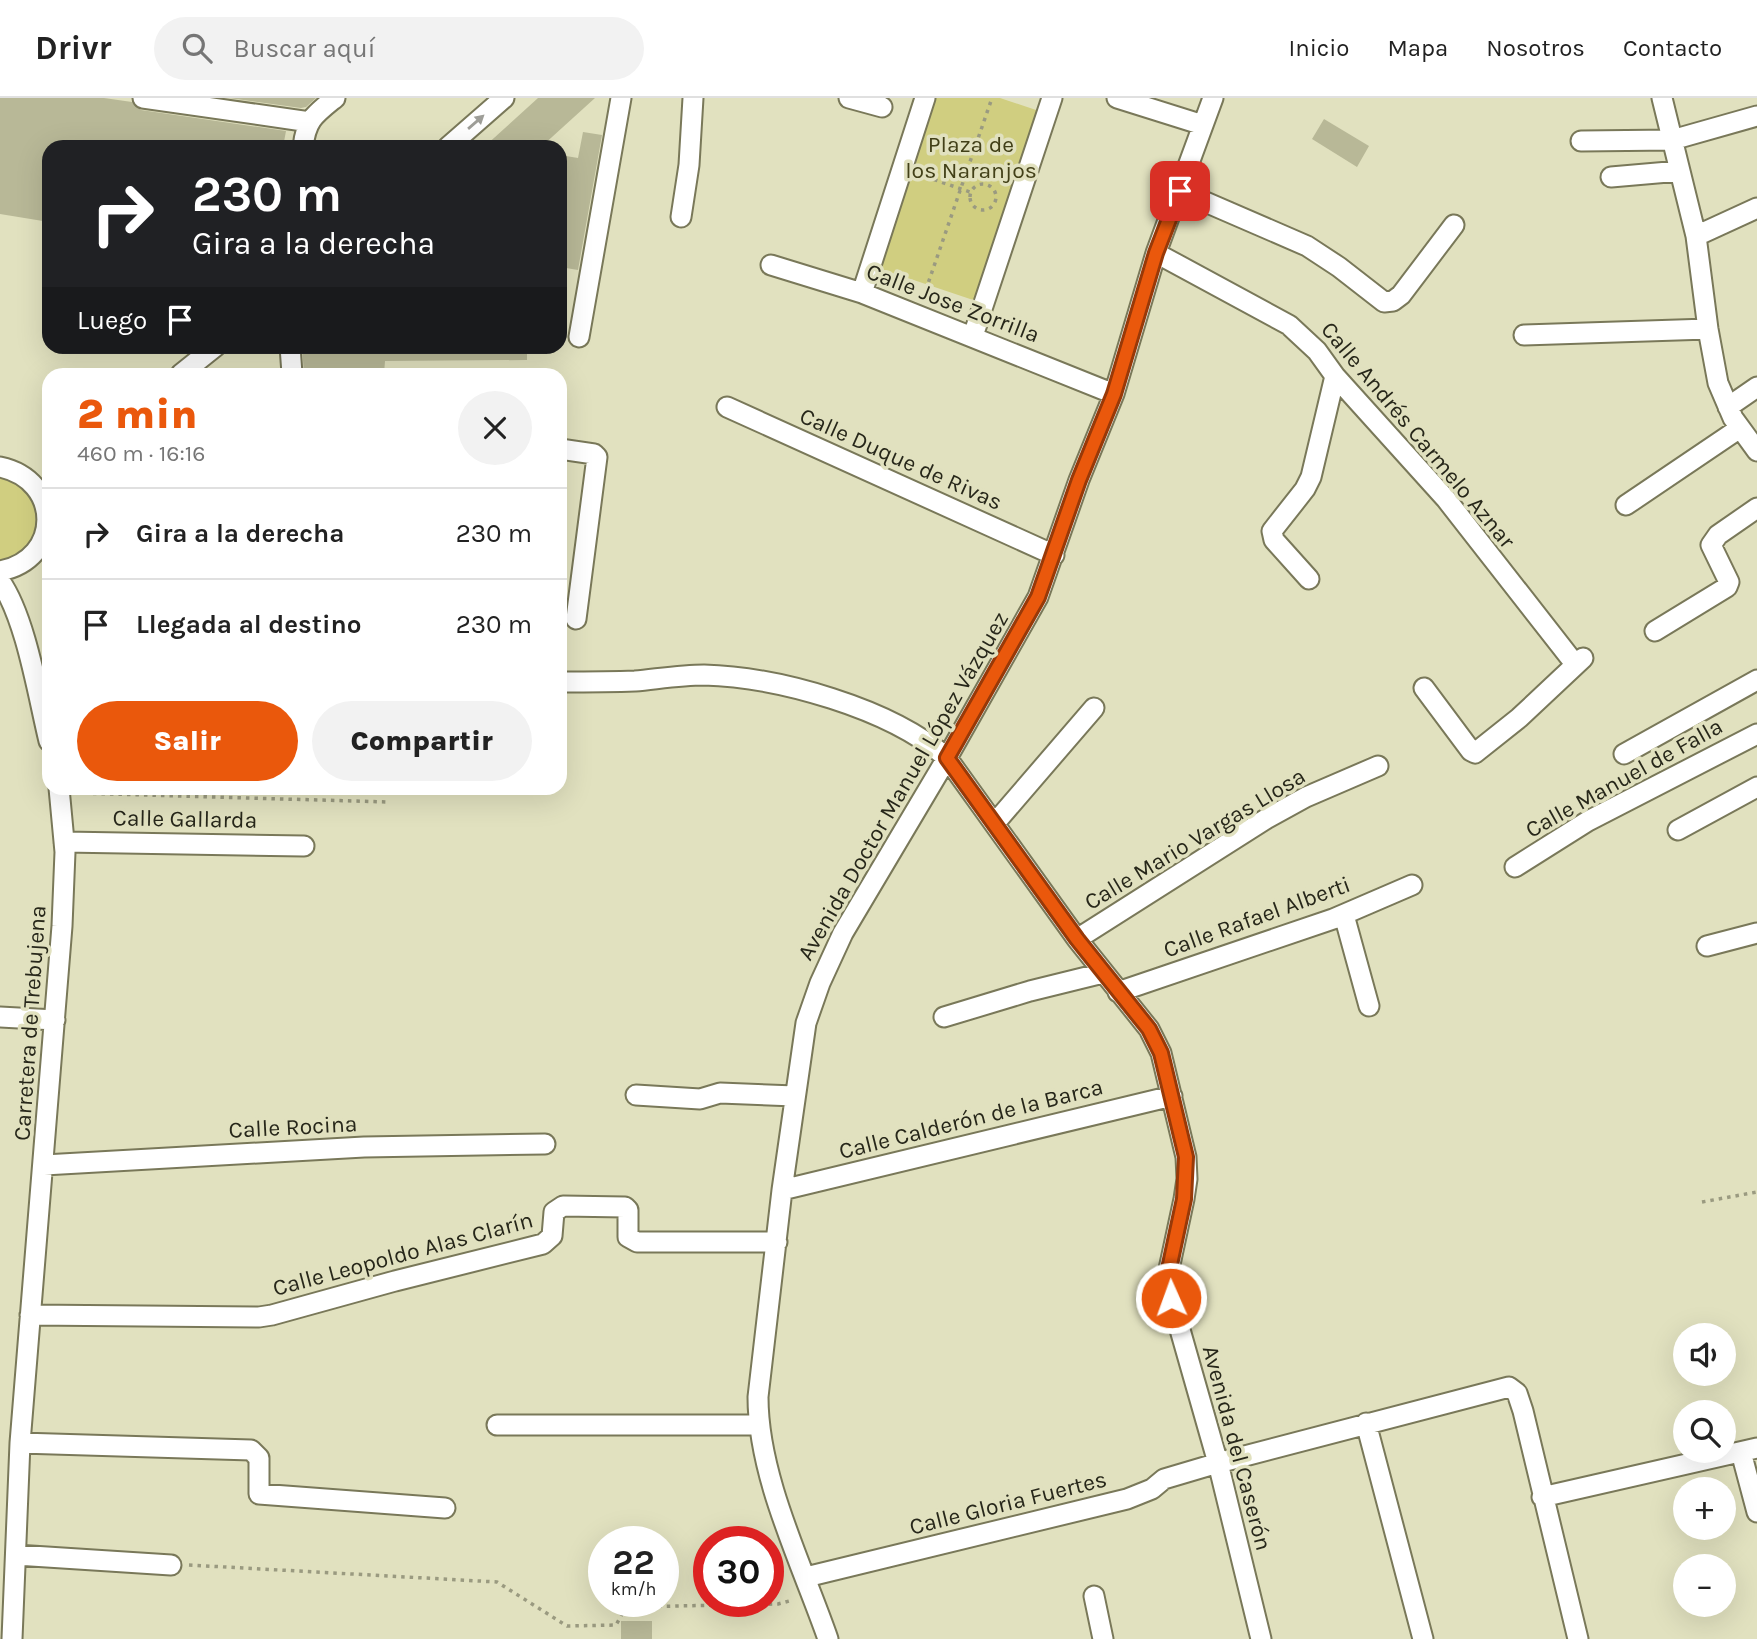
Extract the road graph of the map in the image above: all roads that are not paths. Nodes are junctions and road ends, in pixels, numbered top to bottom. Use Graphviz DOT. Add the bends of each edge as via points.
graph roads {
  1 [pos="143,98"];
  2 [pos="335,98"];
  3 [pos="504,98"];
  4 [pos="621,98"];
  5 [pos="693,98"];
  6 [pos="849,98"];
  7 [pos="925,98"];
  8 [pos="1052,98"];
  9 [pos="1116,98"];
  10 [pos="1213,98"];
  11 [pos="1662,98"];
  12 [pos="882,107"];
  13 [pos="1757,116"];
  14 [pos="310,122"];
  15 [pos="1203,125"];
  16 [pos="304,140"];
  17 [pos="456,140"];
  18 [pos="1672,140"];
  19 [pos="1581,141"];
  20 [pos="1680,171"];
  21 [pos="1611,177"];
  22 [pos="1180,191"];
  23 [pos="1757,208"];
  24 [pos="681,217"];
  25 [pos="1454,225"];
  26 [pos="1696,236"];
  27 [pos="1156,253"];
  28 [pos="771,265"];
  29 [pos="862,293"];
  30 [pos="1708,330"];
  31 [pos="1524,335"];
  32 [pos="974,336"];
  33 [pos="579,337"];
  34 [pos="206,354"];
  35 [pos="188,368"];
  36 [pos="1335,376"];
  37 [pos="1757,387"];
  38 [pos="1114,394"];
  39 [pos="727,407"];
  40 [pos="1728,407"];
  41 [pos="1740,428"];
  42 [pos="567,450"];
  43 [pos="1757,451"];
  44 [pos="4,466"];
  45 [pos="42,494"];
  46 [pos="1626,505"];
  47 [pos="1757,508"];
  48 [pos="42,540"];
  49 [pos="1054,555"];
  50 [pos="25,562"];
  51 [pos="0,571"];
  52 [pos="1309,579"];
  53 [pos="0,582"];
  54 [pos="576,619"];
  55 [pos="21,626"];
  56 [pos="1655,631"];
  57 [pos="1757,680"];
  58 [pos="42,682"];
  59 [pos="567,682"];
  60 [pos="1423,688"];
  61 [pos="1094,708"];
  62 [pos="1757,734"];
  63 [pos="1624,754"];
  64 [pos="947,758"];
  65 [pos="1378,765"];
  66 [pos="1757,787"];
  67 [pos="59,795"];
  68 [pos="995,823"];
  69 [pos="1678,830"];
  70 [pos="64,842"];
  71 [pos="304,846"];
  72 [pos="1515,867"];
  73 [pos="1412,885"];
  74 [pos="1345,915"];
  75 [pos="1757,933"];
  76 [pos="1077,939"];
  77 [pos="1707,947"];
  78 [pos="1103,973"];
  79 [pos="1118,992"];
  80 [pos="1368,1006"];
  81 [pos="0,1017"];
  82 [pos="944,1017"];
  83 [pos="55,1020"];
  84 [pos="636,1095"];
  85 [pos="795,1096"];
  86 [pos="1172,1096"];
  87 [pos="545,1144"];
  88 [pos="44,1165"];
  89 [pos="782,1190"];
  90 [pos="777,1242"];
  91 [pos="30,1315"];
  92 [pos="1366,1423"];
  93 [pos="497,1424"];
  94 [pos="758,1425"];
  95 [pos="20,1443"];
  96 [pos="1749,1450"];
  97 [pos="1218,1463"];
  98 [pos="1542,1497"];
  99 [pos="445,1508"];
  100 [pos="1757,1512"];
  101 [pos="16,1555"];
  102 [pos="170,1564"];
  103 [pos="809,1586"];
  104 [pos="1094,1597"];
  105 [pos="12,1639"];
  106 [pos="828,1639"];
  107 [pos="1103,1639"];
  108 [pos="1261,1639"];
  109 [pos="1423,1639"];
  110 [pos="1578,1639"];
  1 -- 14 [label="street"];
  2 -- 14 [label="street"];
  17 -- 3 [label="street, one-way"];
  4 -- 33 [label="street"];
  5 -- 24 [label="street"];
  6 -- 12 [label="street"];
  7 -- 29 [label="street"];
  8 -- 32 [label="street"];
  9 -- 15 [label="street"];
  10 -- 15 [label="street, Avenida Doctor Manuel López Vázquez"];
  11 -- 18 [label="street"];
  13 -- 18 [label="street"];
  14 -- 16 [label="street"];
  15 -- 22 [label="street, Avenida Doctor Manuel López Vázquez"];
  18 -- 19 [label="street"];
  18 -- 20 [label="street"];
  20 -- 21 [label="street"];
  20 -- 26 [label="street"];
  22 -- 25 [label="street" via="1307,246 1384,302 1401,295"];
  22 -- 27 [label="street, Avenida Doctor Manuel López Vázquez"];
  23 -- 26 [label="street"];
  26 -- 30 [label="street"];
  27 -- 36 [label="street, Calle Andrés Carmelo Aznar" via="1289,324"];
  27 -- 38 [label="street, Avenida Doctor Manuel López Vázquez"];
  28 -- 29 [label="street, Calle Jose Zorrilla"];
  29 -- 32 [label="street, Calle Jose Zorrilla"];
  30 -- 31 [label="street"];
  30 -- 40 [label="street" via="1718,383"];
  32 -- 38 [label="street, Calle Jose Zorrilla"];
  34 -- 35 [label="street"];
  36 -- 52 [label="street" via="1311,477 1272,531 1274,540"];
  36 -- 60 [label="street, Calle Andrés Carmelo Aznar" via="1446,499 1579,661 1475,753"];
  37 -- 40 [label="street"];
  38 -- 49 [label="street, Avenida Doctor Manuel López Vázquez"];
  39 -- 49 [label="street, Calle Duque de Rivas"];
  40 -- 41 [label="street"];
  41 -- 43 [label="street"];
  41 -- 46 [label="street"];
  42 -- 54 [label="street" via="597,457"];
  44 -- 45 [label="street" via="28,478"];
  47 -- 56 [label="street" via="1711,545 1729,582 1727,587"];
  48 -- 50 [label="street"];
  49 -- 64 [label="street, Avenida Doctor Manuel López Vázquez" via="1038,597"];
  50 -- 51 [label="street"];
  50 -- 55 [label="street"];
  53 -- 55 [label="street"];
  55 -- 58 [label="street"];
  57 -- 63 [label="street"];
  59 -- 64 [label="street, Avenida del Caserón" via="702,675 753,679 882,718 931,744"];
  61 -- 68 [label="street"];
  62 -- 72 [label="street, Calle Manuel de Falla" via="1588,821"];
  64 -- 68 [label="street, Avenida del Caserón"];
  64 -- 85 [label="street, Avenida Doctor Manuel López Vázquez" via="843,933 820,983 806,1023"];
  65 -- 76 [label="street, Calle Mario Vargas Llosa" via="1266,818"];
  66 -- 69 [label="street"];
  67 -- 70 [label="street, Carretera de Trebujena"];
  68 -- 76 [label="street, Avenida del Caserón"];
  70 -- 71 [label="street, Calle Gallarda"];
  70 -- 83 [label="street, Carretera de Trebujena"];
  73 -- 74 [label="street, Calle Rafael Alberti"];
  74 -- 79 [label="street, Calle Rafael Alberti"];
  74 -- 80 [label="street"];
  75 -- 77 [label="street"];
  76 -- 78 [label="street, Avenida del Caserón"];
  78 -- 79 [label="street, Avenida del Caserón"];
  78 -- 82 [label="street"];
  79 -- 86 [label="street, Avenida del Caserón" via="1149,1029 1161,1053"];
  81 -- 83 [label="street"];
  83 -- 88 [label="street, Carretera de Trebujena"];
  84 -- 85 [label="street" via="700,1099 720,1093"];
  85 -- 89 [label="street, Avenida Doctor Manuel López Vázquez"];
  86 -- 89 [label="street, Calle Calderón de la Barca"];
  86 -- 97 [label="street, Avenida del Caserón" via="1186,1157 1186,1179 1169,1269 1171,1298"];
  87 -- 88 [label="street, Calle Rocina" via="364,1147"];
  88 -- 91 [label="street, Carretera de Trebujena"];
  89 -- 90 [label="street, Avenida Doctor Manuel López Vázquez"];
  90 -- 91 [label="street, Calle Leopoldo Alas Clarín" via="637,1242 628,1237 625,1208 563,1206 554,1212 552,1236 543,1244 272,1315"];
  90 -- 94 [label="street, Avenida Doctor Manuel López Vázquez"];
  91 -- 95 [label="street, Carretera de Trebujena"];
  92 -- 97 [label="street, Calle Gloria Fuertes"];
  92 -- 98 [label="street, Calle Gloria Fuertes" via="1509,1387 1517,1393 1523,1411"];
  92 -- 109 [label="street"];
  93 -- 94 [label="street"];
  94 -- 103 [label="street, Avenida Doctor Manuel López Vázquez" via="774,1492"];
  95 -- 99 [label="street" via="251,1450 259,1458 259,1494"];
  95 -- 101 [label="street, Carretera de Trebujena"];
  96 -- 98 [label="street"];
  96 -- 100 [label="street"];
  97 -- 103 [label="street, Calle Gloria Fuertes" via="1164,1479 1127,1499"];
  97 -- 108 [label="street, Avenida del Caserón"];
  98 -- 110 [label="street"];
  101 -- 102 [label="street"];
  101 -- 105 [label="street, Carretera de Trebujena"];
  103 -- 106 [label="street, Avenida Doctor Manuel López Vázquez"];
  104 -- 107 [label="street"];
}
